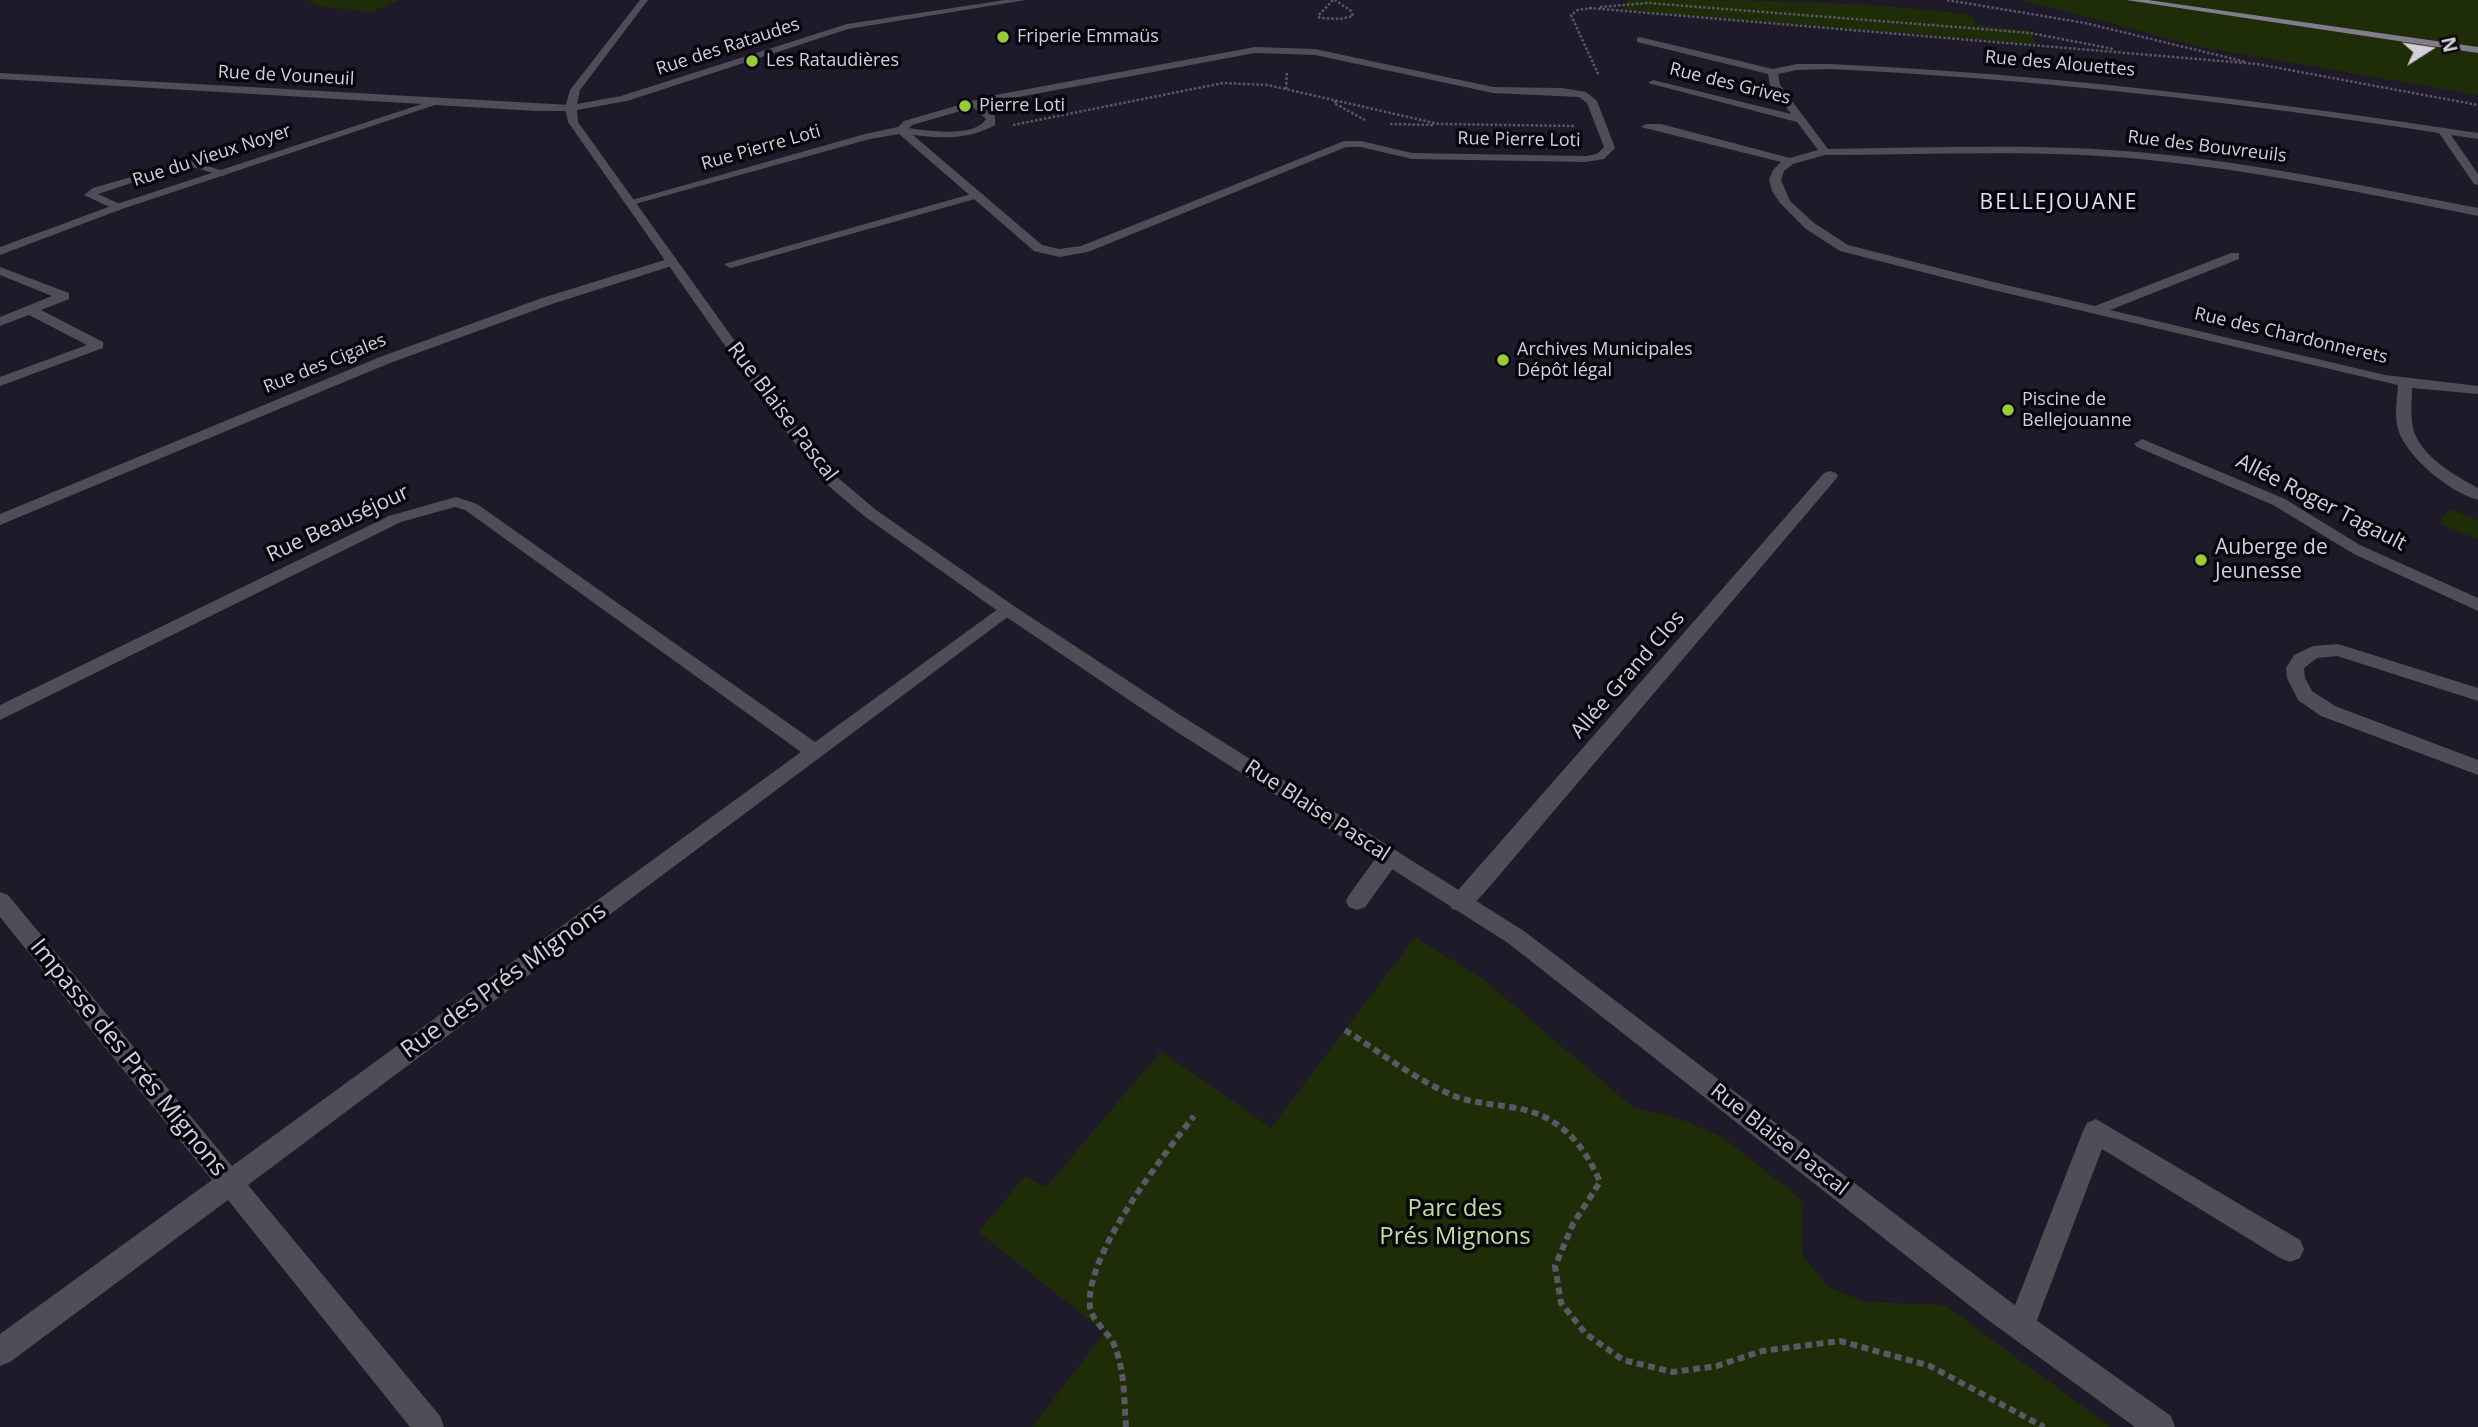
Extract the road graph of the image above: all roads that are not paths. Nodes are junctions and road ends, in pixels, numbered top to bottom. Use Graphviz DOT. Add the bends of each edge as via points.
graph roads {
  1 [pos="644,0"];
  2 [pos="1022,0"];
  3 [pos="2130,0"];
  4 [pos="2186,0"];
  5 [pos="1640,40"];
  6 [pos="2478,40"];
  7 [pos="2478,50"];
  8 [pos="0,66"];
  9 [pos="1773,72"];
  10 [pos="3,76"];
  11 [pos="1653,83"];
  12 [pos="437,102"];
  13 [pos="973,103"];
  14 [pos="570,108"];
  15 [pos="1798,119"];
  16 [pos="1646,127"];
  17 [pos="901,130"];
  18 [pos="2442,131"];
  19 [pos="2478,136"];
  20 [pos="1825,152"];
  21 [pos="1790,161"];
  22 [pos="223,173"];
  23 [pos="2478,182"];
  24 [pos="978,195"];
  25 [pos="631,202"];
  26 [pos="118,207"];
  27 [pos="2478,212"];
  28 [pos="0,251"];
  29 [pos="2235,256"];
  30 [pos="671,262"];
  31 [pos="730,264"];
  32 [pos="0,271"];
  33 [pos="30,310"];
  34 [pos="2097,310"];
  35 [pos="0,322"];
  36 [pos="0,382"];
  37 [pos="2405,382"];
  38 [pos="2478,390"];
  39 [pos="2142,444"];
  40 [pos="1830,476"];
  41 [pos="2478,495"];
  42 [pos="0,520"];
  43 [pos="2360,550"];
  44 [pos="2478,605"];
  45 [pos="1008,610"];
  46 [pos="2478,695"];
  47 [pos="0,713"];
  48 [pos="815,752"];
  49 [pos="2478,768"];
  50 [pos="1389,857"];
  51 [pos="0,901"];
  52 [pos="1357,901"];
  53 [pos="1460,903"];
  54 [pos="230,1182"];
  55 [pos="2290,1249"];
  56 [pos="2021,1326"];
  57 [pos="0,1352"];
  58 [pos="429,1427"];
  59 [pos="2160,1427"];
  1 -- 14 [label="street" via="580,83"];
  2 -- 14 [label="street, Rue des Rataudes" via="880,19 623,99"];
  3 -- 7 [label="main road"];
  4 -- 6 [label="main road"];
  5 -- 9 [label="street, Rue des Alouettes"];
  8 -- 10 [label="street" via="9,71"];
  9 -- 15 [label="street, Rue des Grives" via="1775,85"];
  9 -- 18 [label="street, Rue des Alouettes" via="1840,68 2078,82"];
  10 -- 12 [label="street, Rue de Vouneuil"];
  11 -- 15 [label="street, Rue des Grives"];
  12 -- 14 [label="street, Rue de Vouneuil"];
  12 -- 22 [label="street, Rue du Vieux Noyer"];
  13 -- 17 [label="street, Rue Pierre Loti" via="908,123"];
  13 -- 17 [label="street" via="990,118 984,128 923,134"];
  13 -- 24 [label="street, Rue Pierre Loti" via="1255,50 1327,53 1493,90 1582,94 1592,101 1610,148 1600,157 1586,159 1412,156 1361,143 1344,144 1072,252 1038,248"];
  14 -- 25 [label="street, Rue Blaise Pascal" via="573,122"];
  15 -- 20 [label="street, Rue des Grives"];
  16 -- 21 [label="street"];
  17 -- 24 [label="street, Rue Pierre Loti"];
  17 -- 25 [label="street, Rue Pierre Loti"];
  18 -- 19 [label="street, Rue des Alouettes"];
  18 -- 23 [label="street"];
  20 -- 21 [label="street"];
  20 -- 27 [label="street, Rue des Bouvreuils" via="2093,152 2176,159 2333,182"];
  21 -- 34 [label="street, Rue des Chardonnerets" via="1778,171 1778,190 1811,228 1844,248 1976,284"];
  22 -- 26 [label="street, Rue du Vieux Noyer"];
  22 -- 26 [label="street" via="179,164 90,195"];
  24 -- 31 [label="street"];
  25 -- 30 [label="street, Rue Blaise Pascal"];
  26 -- 28 [label="street, Rue du Vieux Noyer"];
  29 -- 34 [label="street, Rue des Chardonnerets"];
  30 -- 42 [label="street, Rue des Cigales" via="385,360"];
  30 -- 45 [label="street, Rue Blaise Pascal" via="831,480 870,513"];
  32 -- 33 [label="street" via="64,296"];
  33 -- 35 [label="street"];
  33 -- 36 [label="street" via="98,345"];
  34 -- 37 [label="street, Rue des Chardonnerets"];
  37 -- 38 [label="street, Rue des Chardonnerets"];
  37 -- 41 [label="street" via="2404,416 2410,438 2439,468"];
  39 -- 43 [label="lane, Allée Roger Tagault" via="2279,502"];
  40 -- 53 [label="street, Allée Grand Clos"];
  43 -- 44 [label="street, Allée Roger Tagault"];
  45 -- 48 [label="street, Rue des Prés Mignons"];
  45 -- 50 [label="street, Rue Blaise Pascal"];
  46 -- 49 [label="street" via="2338,650 2313,652 2295,668 2305,695 2328,711"];
  47 -- 48 [label="street, Rue Beauséjour" via="395,520 456,502 471,507"];
  48 -- 54 [label="street, Rue des Prés Mignons"];
  50 -- 52 [label="street"];
  50 -- 53 [label="street, Rue Blaise Pascal"];
  51 -- 54 [label="street, Impasse des Prés Mignons"];
  53 -- 56 [label="street, Rue Blaise Pascal" via="1516,937"];
  54 -- 57 [label="street, Rue des Prés Mignons"];
  54 -- 58 [label="street, Impasse des Prés Mignons"];
  55 -- 56 [label="street" via="2096,1131"];
  56 -- 59 [label="street, Rue Blaise Pascal"];
}
